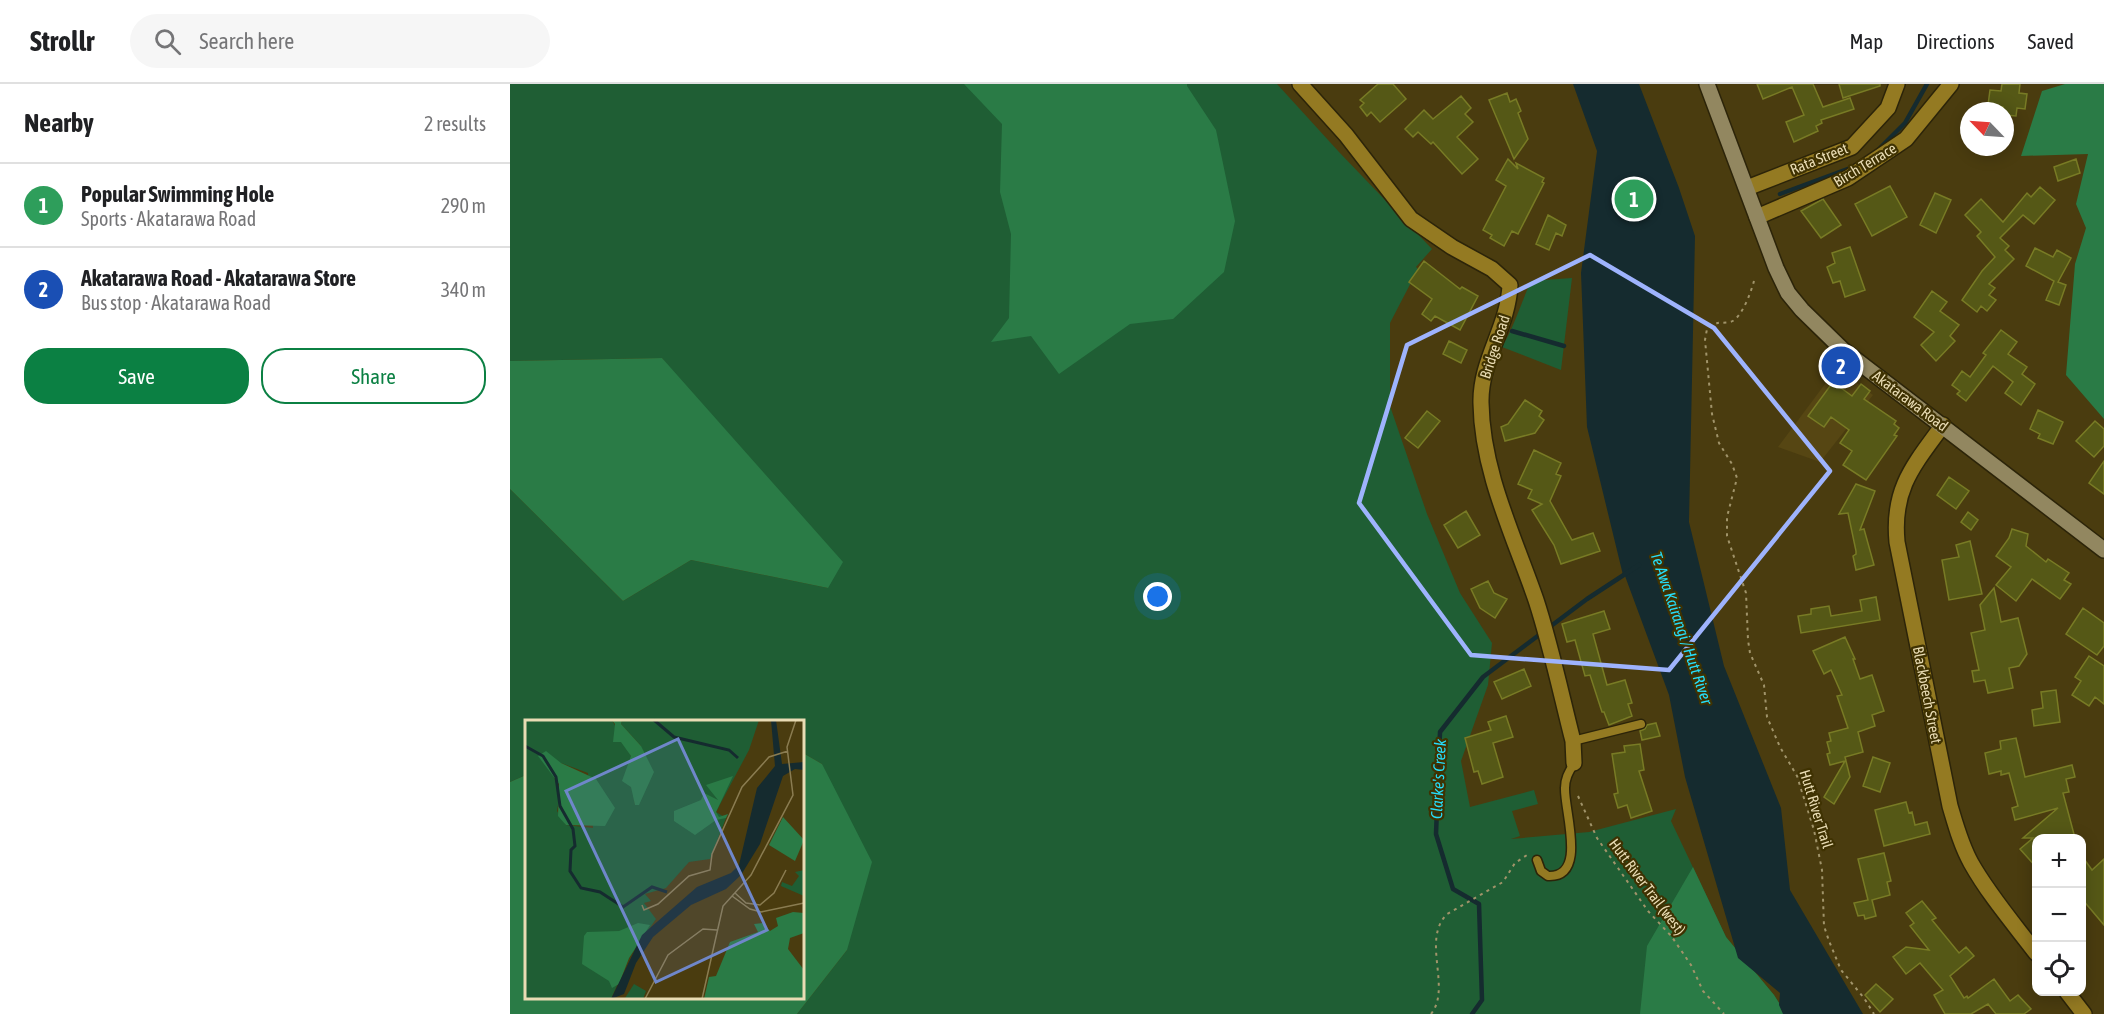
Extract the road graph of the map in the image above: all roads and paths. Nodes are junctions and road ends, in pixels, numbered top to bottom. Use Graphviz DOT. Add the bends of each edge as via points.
graph roads {
  1 [pos="1300,84"];
  2 [pos="1707,84"];
  3 [pos="1897,84"];
  4 [pos="1951,84"];
  5 [pos="1747,188"];
  6 [pos="1757,217"];
  7 [pos="1754,281"];
  8 [pos="1943,425"];
  9 [pos="2104,550"];
  10 [pos="1641,724"];
  11 [pos="1573,741"];
  12 [pos="1574,763"];
  13 [pos="1576,789"];
  14 [pos="1527,855"];
  15 [pos="1537,860"];
  16 [pos="2032,947"];
  17 [pos="2070,996"];
  18 [pos="1431,1014"];
  19 [pos="1724,1014"];
  20 [pos="1874,1014"];
  21 [pos="2084,1014"];
  1 -- 11 [label="street, Bridge Road" via="1346,135 1411,219 1452,248 1492,269 1510,285 1509,304 1483,376 1485,443 1494,484 1537,603"];
  2 -- 5 [label="street, Akatarawa Road"];
  3 -- 5 [label="street, Rata Street" via="1888,108 1852,147"];
  4 -- 6 [label="street, Birch Terrace" via="1906,139 1848,178"];
  5 -- 6 [label="street, Akatarawa Road"];
  6 -- 8 [label="street, Akatarawa Road" via="1788,293 1802,310 1843,350"];
  7 -- 20 [label="path, Hutt River Trail" via="1736,319 1718,321 1707,329 1705,340 1712,414 1719,443 1737,478 1727,517 1727,536 1746,593 1750,653 1764,685 1767,717 1797,776 1814,830 1824,926 1840,970"];
  8 -- 9 [label="street, Akatarawa Road"];
  8 -- 16 [label="street, Blackbeech Street" via="1903,488 1895,520 1897,543 1960,840 1994,898"];
  10 -- 11 [label="lane"];
  11 -- 12 [label="street, Bridge Road"];
  12 -- 15 [label="lane" via="1564,787 1570,831 1569,866 1560,874 1548,876"];
  13 -- 19 [label="path, Hutt River Trail (west)" via="1597,838 1648,911 1672,937 1703,991"];
  14 -- 18 [label="path" via="1515,863 1503,882 1440,921 1436,1008"];
  17 -- 21 [label="street"];
}
